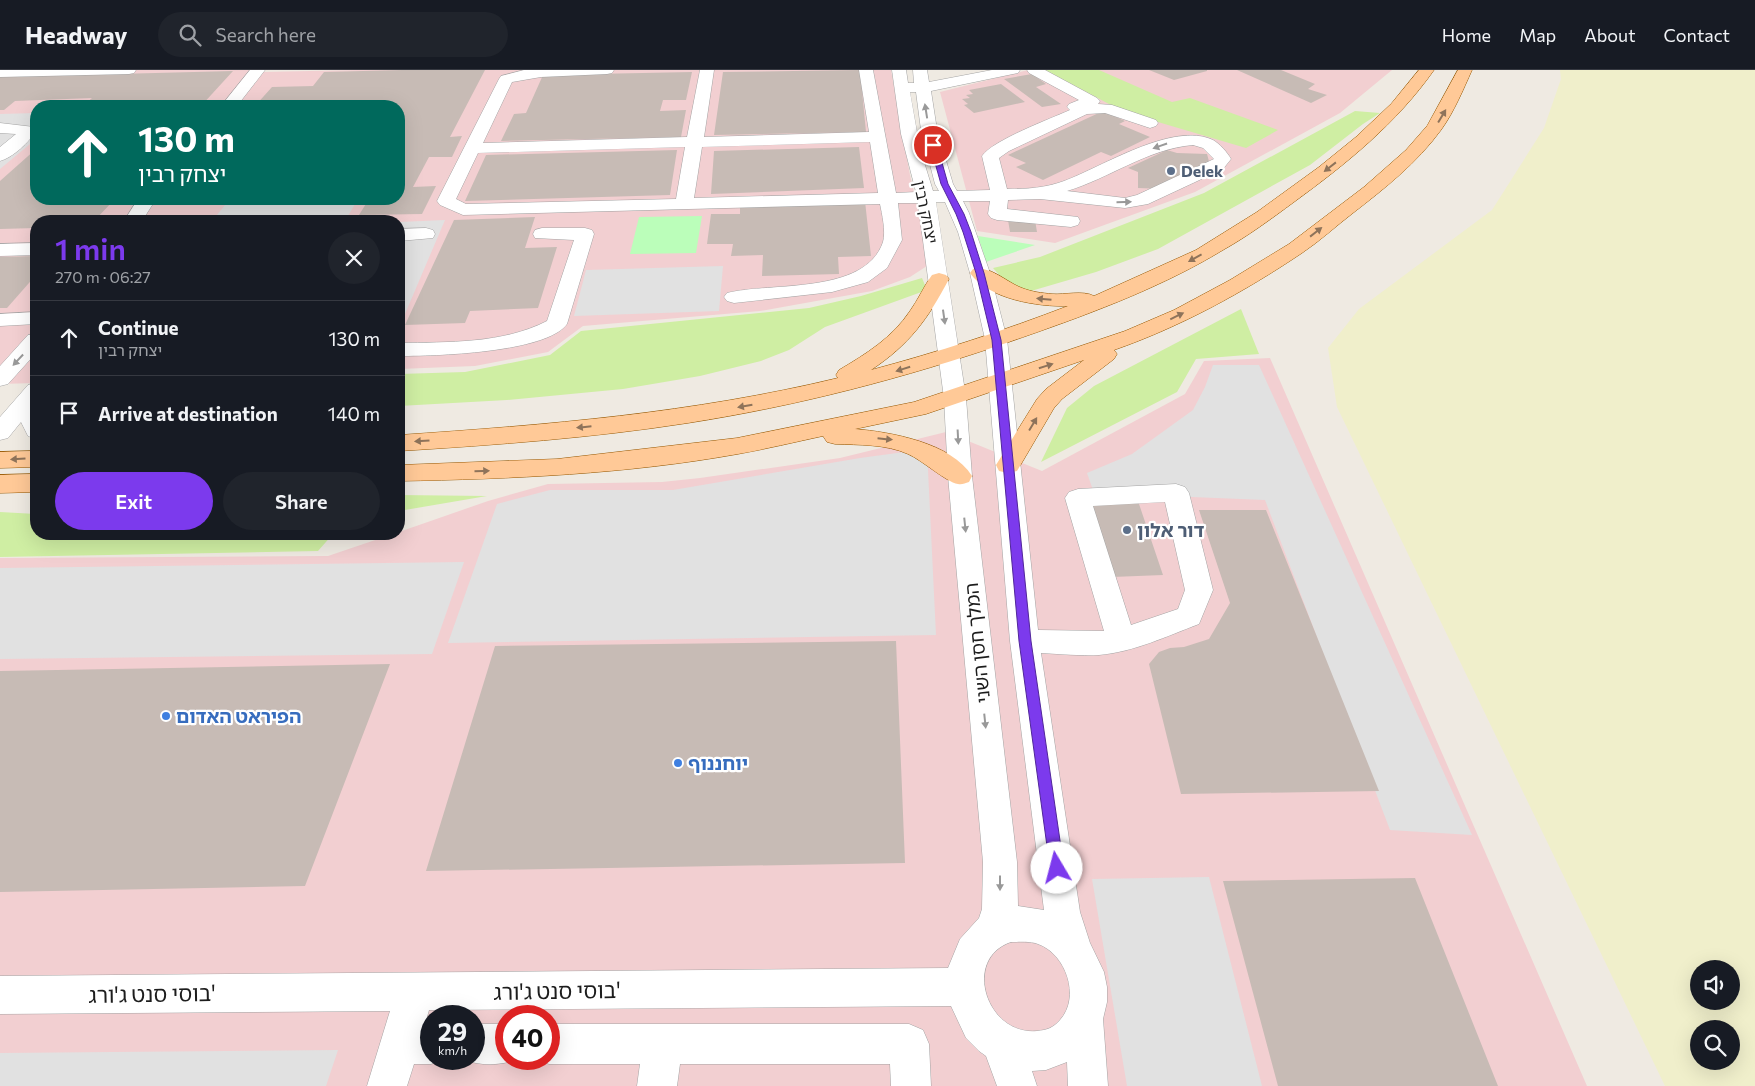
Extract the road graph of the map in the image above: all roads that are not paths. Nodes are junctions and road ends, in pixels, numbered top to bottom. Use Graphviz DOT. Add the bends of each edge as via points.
graph roads {
  1 [pos="129,70"];
  2 [pos="258,70"];
  3 [pos="607,70"];
  4 [pos="707,70"];
  5 [pos="866,70"];
  6 [pos="899,70"];
  7 [pos="920,70"];
  8 [pos="1013,70"];
  9 [pos="1034,70"];
  10 [pos="1427,70"];
  11 [pos="1465,70"];
  12 [pos="0,73"];
  13 [pos="902,88"];
  14 [pos="923,88"];
  15 [pos="234,100"];
  16 [pos="1150,123"];
  17 [pos="0,128"];
  18 [pos="878,137"];
  19 [pos="989,138"];
  20 [pos="694,142"];
  21 [pos="1205,143"];
  22 [pos="472,148"];
  23 [pos="0,156"];
  24 [pos="1170,160"];
  25 [pos="1116,186"];
  26 [pos="1040,194"];
  27 [pos="1000,195"];
  28 [pos="926,196"];
  29 [pos="951,196"];
  30 [pos="887,197"];
  31 [pos="1089,199"];
  32 [pos="684,204"];
  33 [pos="1071,221"];
  34 [pos="426,234"];
  35 [pos="542,234"];
  36 [pos="405,235"];
  37 [pos="30,249"];
  38 [pos="0,250"];
  39 [pos="980,273"];
  40 [pos="939,279"];
  41 [pos="734,297"];
  42 [pos="1110,297"];
  43 [pos="30,318"];
  44 [pos="0,320"];
  45 [pos="1133,336"];
  46 [pos="996,340"];
  47 [pos="30,346"];
  48 [pos="405,350"];
  49 [pos="950,355"];
  50 [pos="0,379"];
  51 [pos="1000,380"];
  52 [pos="820,390"];
  53 [pos="30,398"];
  54 [pos="955,398"];
  55 [pos="0,432"];
  56 [pos="801,434"];
  57 [pos="405,442"];
  58 [pos="30,458"];
  59 [pos="0,460"];
  60 [pos="1008,466"];
  61 [pos="405,473"];
  62 [pos="960,476"];
  63 [pos="30,483"];
  64 [pos="0,484"];
  65 [pos="1120,638"];
  66 [pos="1025,641"];
  67 [pos="993,930"];
  68 [pos="1074,950"];
  69 [pos="965,987"];
  70 [pos="415,992"];
  71 [pos="0,995"];
  72 [pos="1084,1020"];
  73 [pos="415,1044"];
  74 [pos="560,1044"];
  75 [pos="663,1044"];
  76 [pos="1002,1044"];
  77 [pos="387,1086"];
  78 [pos="657,1086"];
  79 [pos="911,1086"];
  80 [pos="1016,1086"];
  81 [pos="1088,1086"];
  1 -- 12 [label="street"];
  2 -- 15 [label="street"];
  3 -- 22 [label="street" via="514,74 506,79"];
  4 -- 20 [label="street"];
  5 -- 18 [label="street"];
  6 -- 13 [label="street, יצחק רבין"];
  7 -- 14 [label="street, יצחק רבין"];
  8 -- 14 [label="street"];
  9 -- 19 [label="street" via="1092,101"];
  10 -- 42 [label="main road, one-way" via="1388,116 1347,154 1298,191 1194,259"];
  45 -- 11 [label="main road, one-way" via="1237,284 1296,248 1370,191 1412,154 1434,128"];
  13 -- 14 [label="street"];
  13 -- 28 [label="street, יצחק רבין" via="907,131"];
  29 -- 14 [label="street, יצחק רבין, one-way" via="944,184 929,130"];
  16 -- 27 [label="street" via="1106,108 1084,110 1003,147 990,156"];
  17 -- 23 [label="street" via="28,130"];
  18 -- 20 [label="street"];
  18 -- 30 [label="street"];
  20 -- 22 [label="street"];
  20 -- 32 [label="street"];
  21 -- 24 [label="street"];
  21 -- 26 [label="street, one-way" via="1173,142 1074,184"];
  31 -- 21 [label="street, one-way" via="1126,203 1142,200 1217,165 1223,159"];
  22 -- 32 [label="street" via="446,201 463,210"];
  25 -- 31 [label="street"];
  26 -- 27 [label="street"];
  26 -- 31 [label="street"];
  27 -- 29 [label="street"];
  27 -- 33 [label="street" via="997,214"];
  28 -- 29 [label="street"];
  28 -- 30 [label="street"];
  28 -- 40 [label="street, יצחק רבין"];
  29 -- 39 [label="street, יצחק רבין"];
  30 -- 32 [label="street"];
  30 -- 41 [label="street" via="893,240 880,264 861,278 832,286"];
  34 -- 36 [label="street"];
  35 -- 48 [label="street" via="585,234 556,324 527,338 450,348"];
  37 -- 38 [label="street"];
  42 -- 39 [label="main road, one-way" via="1055,300 1026,297 1006,291"];
  39 -- 46 [label="street, יצחק רבין"];
  40 -- 49 [label="street, יצחק רבין, one-way"];
  40 -- 52 [label="main road" via="918,317 893,345"];
  42 -- 46 [label="main road"];
  43 -- 44 [label="street"];
  51 -- 45 [label="main road, one-way"];
  60 -- 45 [label="main road, one-way" via="1054,394"];
  46 -- 49 [label="main road"];
  46 -- 51 [label="street, יצחק רבין"];
  47 -- 50 [label="street, one-way"];
  49 -- 52 [label="main road, one-way"];
  49 -- 54 [label="street, המלך חסן השני"];
  51 -- 54 [label="main road"];
  51 -- 60 [label="street"];
  52 -- 57 [label="main road, one-way" via="689,416 541,432"];
  53 -- 55 [label="street"];
  54 -- 56 [label="main road"];
  54 -- 62 [label="street, המלך חסן השני, one-way"];
  61 -- 56 [label="main road, one-way" via="614,462"];
  56 -- 62 [label="main road, one-way" via="899,441 939,459"];
  58 -- 59 [label="main road, one-way"];
  60 -- 66 [label="street"];
  62 -- 67 [label="street, המלך חסן השני, one-way" via="1000,862 1000,909"];
  63 -- 64 [label="main road"];
  65 -- 65 [label="street" via="1189,616 1199,590 1176,493 1078,498"];
  65 -- 66 [label="street" via="1101,642"];
  66 -- 68 [label="street" via="1062,912"];
  67 -- 68 [label="street" via="1011,924 1038,926 1057,935"];
  67 -- 69 [label="street" via="978,944 968,962"];
  68 -- 72 [label="street" via="1089,987"];
  69 -- 70 [label="street, בוסי סנט ג'ורג'"];
  69 -- 76 [label="street" via="974,1017"];
  70 -- 71 [label="street, בוסי סנט ג'ורג'"];
  70 -- 73 [label="street"];
  72 -- 76 [label="street" via="1072,1038 1053,1049 1024,1052"];
  72 -- 81 [label="street"];
  73 -- 77 [label="street"];
  74 -- 75 [label="street"];
  75 -- 78 [label="street"];
  75 -- 79 [label="street" via="910,1044"];
  76 -- 80 [label="street"];
}
